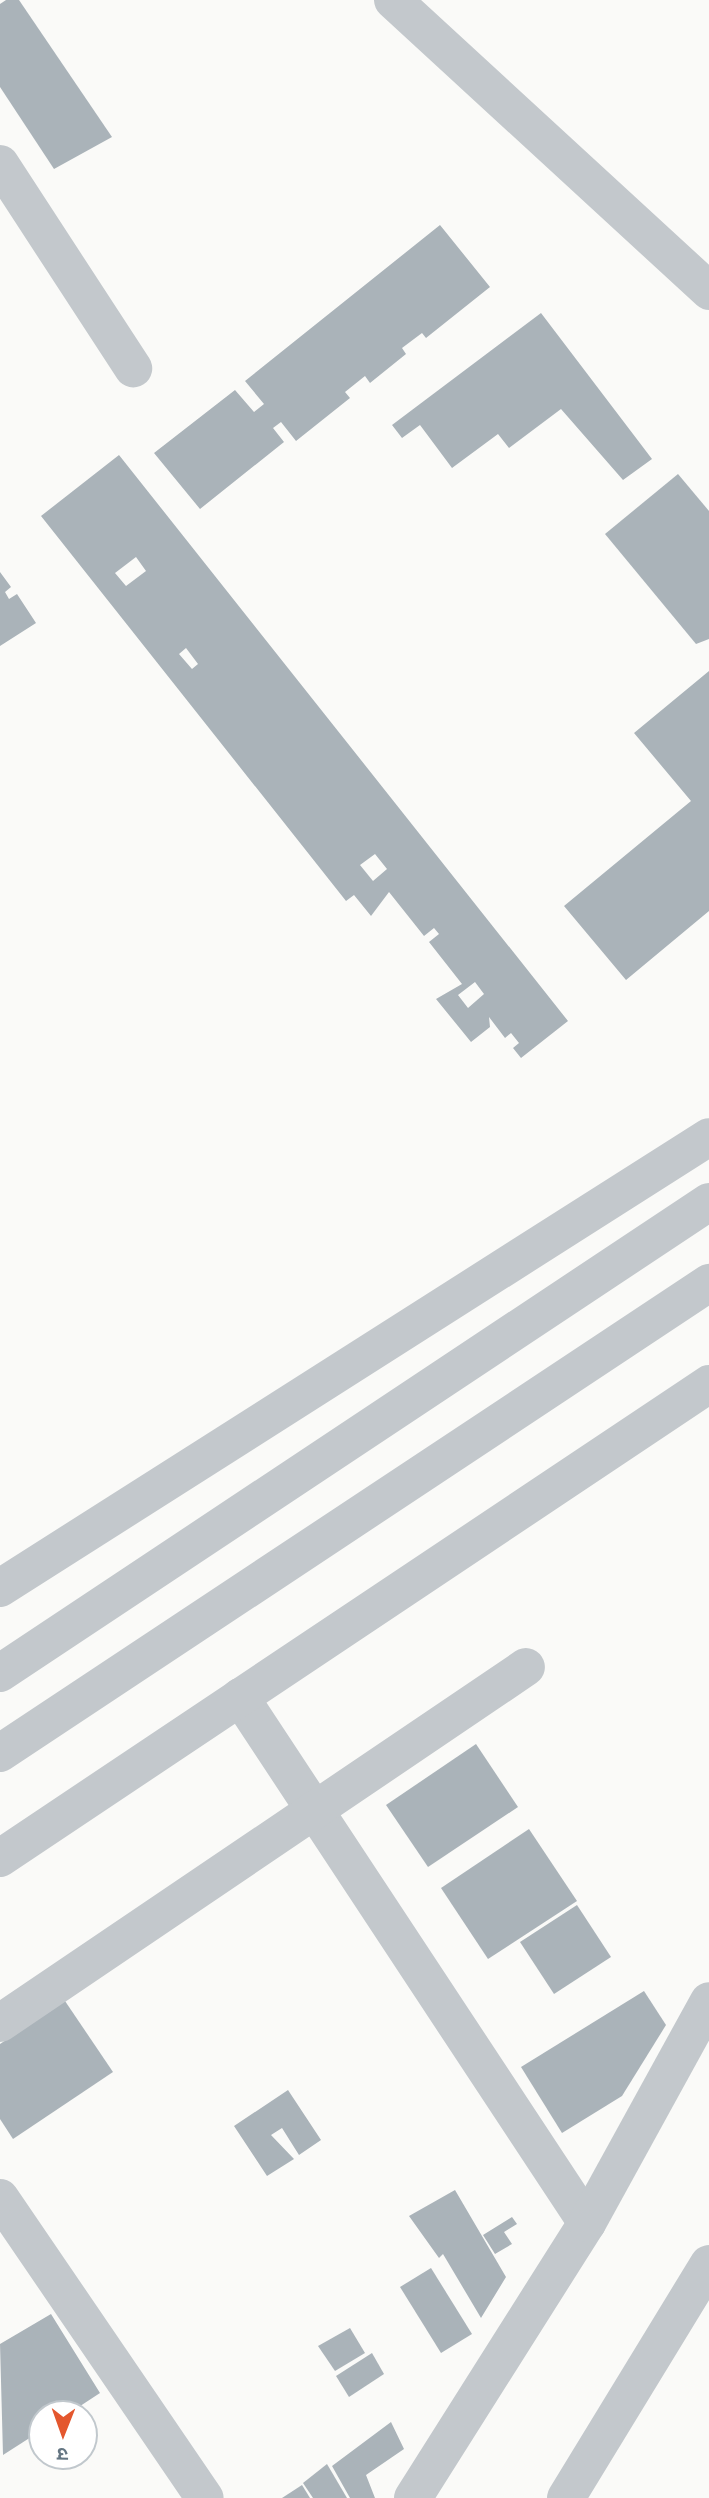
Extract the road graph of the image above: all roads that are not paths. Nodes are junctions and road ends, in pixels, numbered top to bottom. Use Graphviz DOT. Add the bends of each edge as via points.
graph roads {
  1 [pos="393,0"];
  2 [pos="0,164"];
  3 [pos="709,290"];
  4 [pos="133,368"];
  5 [pos="709,1137"];
  6 [pos="709,1202"];
  7 [pos="709,1283"];
  8 [pos="709,1384"];
  9 [pos="0,1588"];
  10 [pos="526,1667"];
  11 [pos="0,1673"];
  12 [pos="240,1697"];
  13 [pos="0,1753"];
  14 [pos="313,1808"];
  15 [pos="0,1858"];
  16 [pos="709,2001"];
  17 [pos="0,2024"];
  18 [pos="0,2198"];
  19 [pos="587,2222"];
  20 [pos="709,2264"];
  21 [pos="205,2498"];
  22 [pos="413,2498"];
  23 [pos="566,2498"];
  1 -- 3 [label="street"];
  2 -- 4 [label="street"];
  5 -- 9 [label="street"];
  6 -- 11 [label="street"];
  7 -- 13 [label="street"];
  8 -- 12 [label="street"];
  10 -- 14 [label="street"];
  12 -- 14 [label="street"];
  12 -- 15 [label="street"];
  14 -- 17 [label="street"];
  14 -- 19 [label="street"];
  16 -- 19 [label="street"];
  18 -- 21 [label="street"];
  19 -- 22 [label="street"];
  20 -- 23 [label="street"];
}
